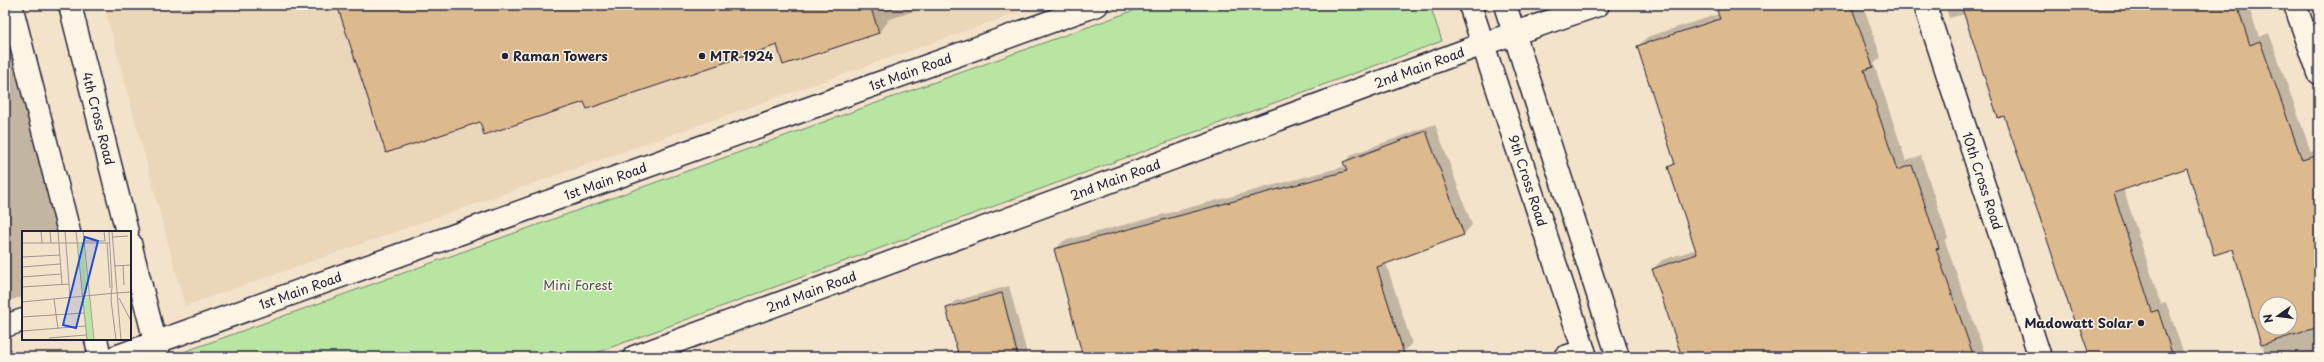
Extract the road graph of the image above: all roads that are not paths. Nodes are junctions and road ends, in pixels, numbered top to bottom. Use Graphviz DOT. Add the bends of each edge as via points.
graph roads {
  1 [pos="11,5"];
  2 [pos="70,5"];
  3 [pos="1097,5"];
  4 [pos="1470,5"];
  5 [pos="1506,5"];
  6 [pos="1598,5"];
  7 [pos="1925,5"];
  8 [pos="2295,5"];
  9 [pos="1515,33"];
  10 [pos="1483,44"];
  11 [pos="2319,73"];
  12 [pos="69,231"];
  13 [pos="127,231"];
  14 [pos="131,247"];
  15 [pos="22,320"];
  16 [pos="5,326"];
  17 [pos="96,340"];
  18 [pos="157,350"];
  19 [pos="1578,355"];
  20 [pos="100,357"];
  21 [pos="115,357"];
  22 [pos="634,357"];
  23 [pos="1618,357"];
  24 [pos="2040,357"];
  1 -- 12 [label="street"];
  2 -- 13 [label="street, 4th Cross Road"];
  3 -- 18 [label="street, 1st Main Road"];
  4 -- 10 [label="street, 9th Cross Road"];
  5 -- 9 [label="street"];
  6 -- 9 [label="street, 2nd Main Road"];
  7 -- 24 [label="street, 10th Cross Road"];
  8 -- 11 [label="street"];
  9 -- 10 [label="street, 2nd Main Road"];
  9 -- 23 [label="street"];
  10 -- 19 [label="street, 9th Cross Road"];
  10 -- 22 [label="street, 2nd Main Road"];
  14 -- 18 [label="street"];
  15 -- 16 [label="street"];
  17 -- 20 [label="street"];
  18 -- 21 [label="street, 1st Main Road"];
}
